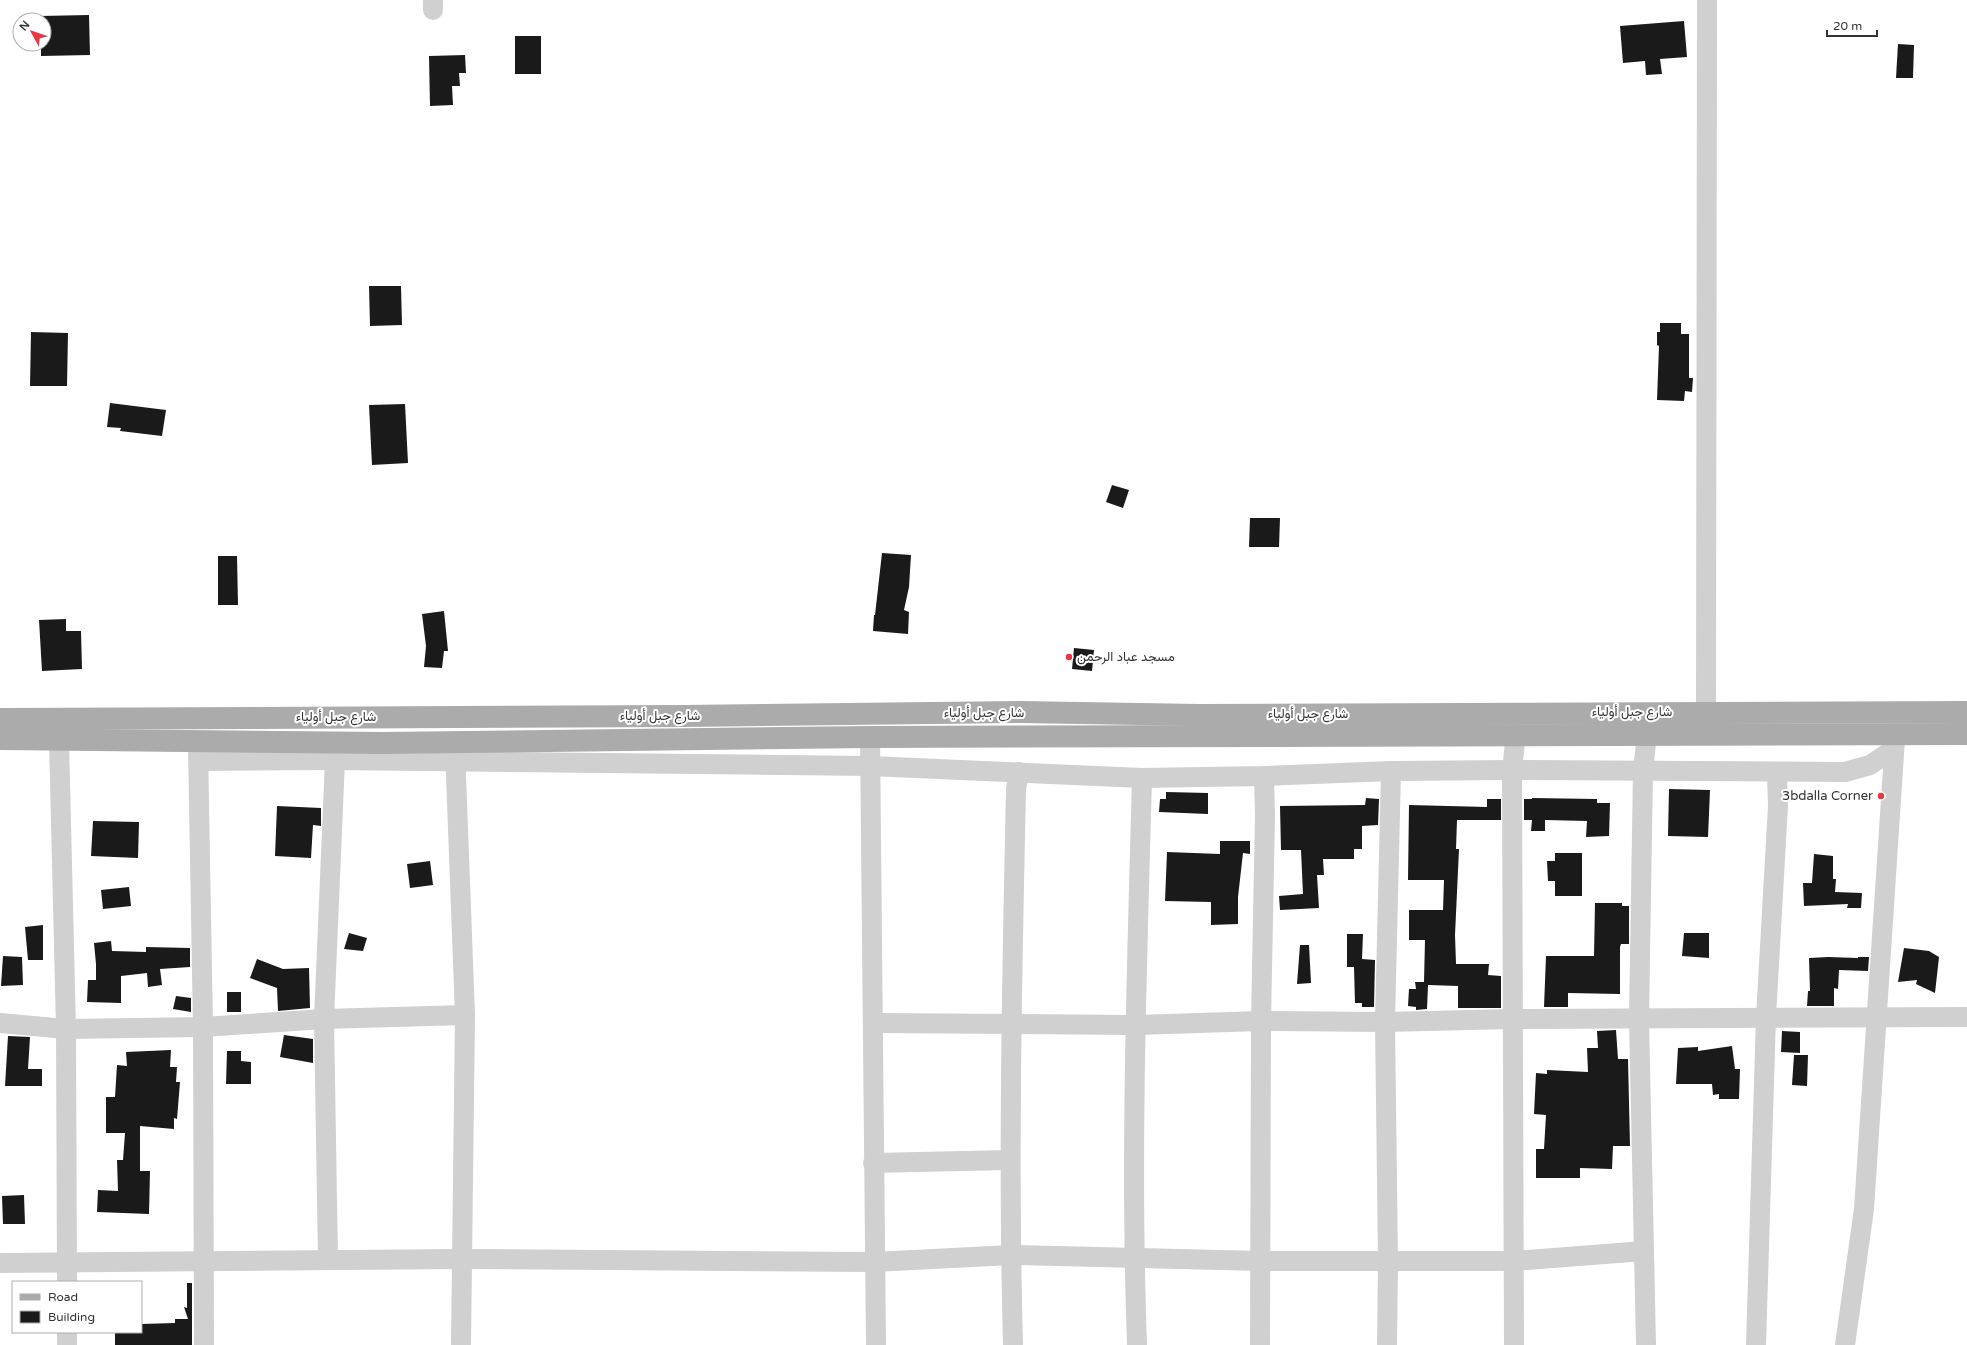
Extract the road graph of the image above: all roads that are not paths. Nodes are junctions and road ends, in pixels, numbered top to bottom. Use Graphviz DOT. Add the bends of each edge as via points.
graph roads {
  1 [pos="1707,0"];
  2 [pos="1706,712"];
  3 [pos="1967,712"];
  4 [pos="0,719"];
  5 [pos="1516,734"];
  6 [pos="1647,734"];
  7 [pos="1967,734"];
  8 [pos="870,737"];
  9 [pos="0,739"];
  10 [pos="59,740"];
  11 [pos="1895,742"];
  12 [pos="199,751"];
  13 [pos="455,752"];
  14 [pos="335,760"];
  15 [pos="870,766"];
  16 [pos="1512,770"];
  17 [pos="1391,771"];
  18 [pos="1643,771"];
  19 [pos="1020,772"];
  20 [pos="1777,773"];
  21 [pos="1264,776"];
  22 [pos="1142,778"];
  23 [pos="465,1015"];
  24 [pos="1878,1016"];
  25 [pos="1766,1017"];
  26 [pos="1967,1017"];
  27 [pos="1512,1019"];
  28 [pos="1639,1019"];
  29 [pos="324,1020"];
  30 [pos="1261,1021"];
  31 [pos="1385,1022"];
  32 [pos="0,1023"];
  33 [pos="873,1023"];
  34 [pos="1012,1023"];
  35 [pos="1136,1025"];
  36 [pos="203,1027"];
  37 [pos="66,1029"];
  38 [pos="1010,1160"];
  39 [pos="873,1163"];
  40 [pos="1644,1251"];
  41 [pos="1010,1255"];
  42 [pos="463,1259"];
  43 [pos="1134,1259"];
  44 [pos="328,1260"];
  45 [pos="203,1261"];
  46 [pos="1261,1261"];
  47 [pos="1514,1261"];
  48 [pos="874,1262"];
  49 [pos="1388,1262"];
  50 [pos="0,1263"];
  51 [pos="67,1272"];
  52 [pos="67,1333"];
  53 [pos="66,1345"];
  54 [pos="204,1345"];
  55 [pos="462,1345"];
  56 [pos="876,1345"];
  57 [pos="1013,1345"];
  58 [pos="1137,1345"];
  59 [pos="1260,1345"];
  60 [pos="1387,1345"];
  61 [pos="1514,1345"];
  62 [pos="1646,1345"];
  63 [pos="1756,1345"];
  64 [pos="1845,1345"];
  1 -- 2 [label="street"];
  2 -- 3 [label="main road, شارع جبل أولياء"];
  2 -- 4 [label="main road, شارع جبل أولياء" via="1020,712"];
  5 -- 6 [label="main road, شارع جبل أولياء"];
  5 -- 8 [label="main road, شارع جبل أولياء"];
  5 -- 16 [label="street"];
  6 -- 11 [label="main road, شارع جبل أولياء"];
  6 -- 18 [label="street"];
  7 -- 11 [label="main road, شارع جبل أولياء"];
  8 -- 13 [label="main road, شارع جبل أولياء"];
  8 -- 15 [label="street"];
  9 -- 10 [label="main road, شارع جبل أولياء"];
  10 -- 12 [label="main road, شارع جبل أولياء"];
  10 -- 37 [label="street"];
  11 -- 20 [label="street" via="1870,765 1845,772"];
  11 -- 24 [label="street"];
  12 -- 13 [label="main road, شارع جبل أولياء" via="383,743"];
  12 -- 14 [label="street"];
  12 -- 36 [label="street"];
  13 -- 14 [label="street"];
  13 -- 15 [label="street"];
  13 -- 23 [label="street"];
  14 -- 29 [label="street"];
  15 -- 19 [label="street"];
  15 -- 33 [label="street"];
  16 -- 17 [label="street"];
  16 -- 18 [label="street"];
  16 -- 27 [label="street"];
  17 -- 21 [label="street"];
  17 -- 31 [label="street"];
  18 -- 20 [label="street"];
  18 -- 28 [label="street"];
  19 -- 22 [label="street"];
  19 -- 34 [label="street" via="1016,789"];
  20 -- 25 [label="street" via="1778,806"];
  21 -- 22 [label="street"];
  21 -- 30 [label="street"];
  22 -- 35 [label="street"];
  23 -- 29 [label="street"];
  23 -- 42 [label="street"];
  24 -- 25 [label="street"];
  24 -- 26 [label="street"];
  24 -- 64 [label="street" via="1864,1209"];
  25 -- 28 [label="street"];
  25 -- 63 [label="street"];
  27 -- 28 [label="street"];
  27 -- 31 [label="street"];
  27 -- 47 [label="street"];
  28 -- 40 [label="street"];
  29 -- 36 [label="street"];
  29 -- 44 [label="street"];
  30 -- 31 [label="street"];
  30 -- 35 [label="street"];
  30 -- 46 [label="street"];
  31 -- 49 [label="street"];
  32 -- 37 [label="street"];
  33 -- 34 [label="street"];
  33 -- 39 [label="street"];
  34 -- 35 [label="street"];
  34 -- 38 [label="street"];
  35 -- 43 [label="street"];
  36 -- 37 [label="street"];
  36 -- 45 [label="street"];
  37 -- 51 [label="street"];
  38 -- 39 [label="street"];
  38 -- 41 [label="street"];
  39 -- 48 [label="street"];
  40 -- 47 [label="street"];
  40 -- 62 [label="street"];
  41 -- 43 [label="street"];
  41 -- 48 [label="street"];
  41 -- 57 [label="street"];
  42 -- 44 [label="street"];
  42 -- 48 [label="street"];
  42 -- 55 [label="street"];
  43 -- 46 [label="street"];
  43 -- 58 [label="street"];
  44 -- 45 [label="street"];
  45 -- 51 [label="street"];
  45 -- 54 [label="street"];
  46 -- 49 [label="street"];
  46 -- 59 [label="street"];
  47 -- 49 [label="street"];
  47 -- 61 [label="street"];
  48 -- 56 [label="street"];
  49 -- 60 [label="street"];
  50 -- 51 [label="street"];
  52 -- 53 [label="street"];
}
